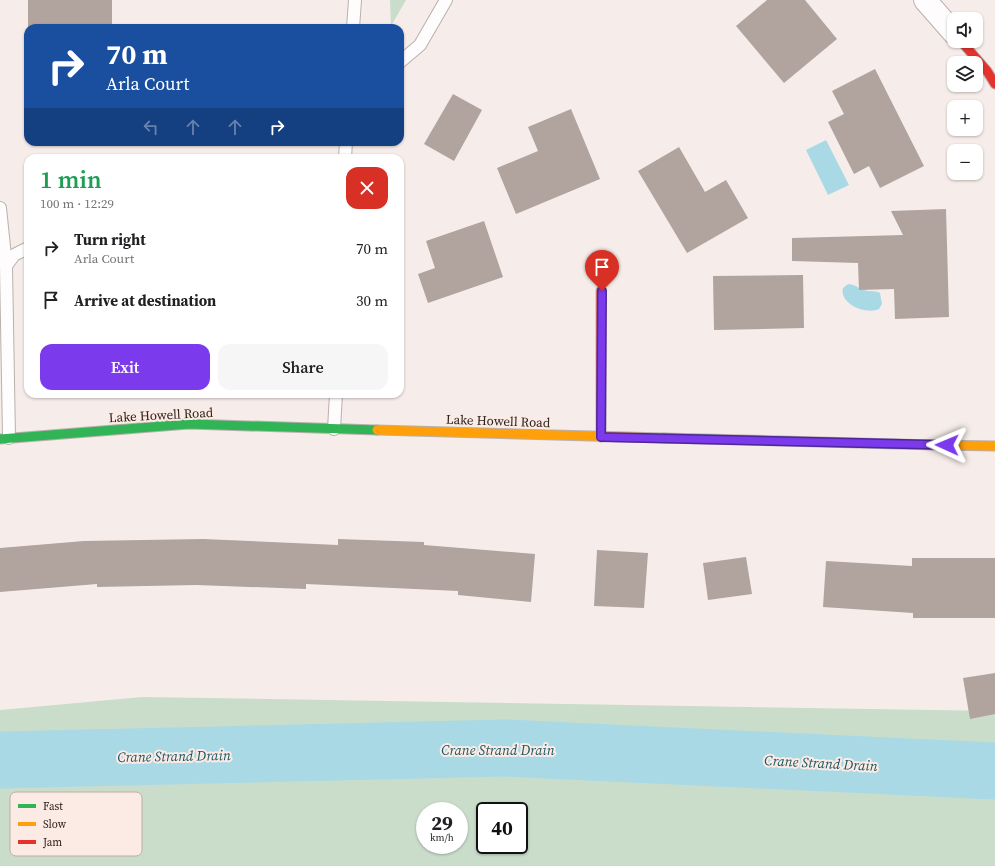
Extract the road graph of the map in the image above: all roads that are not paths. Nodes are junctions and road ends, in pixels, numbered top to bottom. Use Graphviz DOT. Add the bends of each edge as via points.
graph roads {
  1 [pos="355,0"];
  2 [pos="446,0"];
  3 [pos="925,0"];
  4 [pos="353,24"];
  5 [pos="947,25"];
  6 [pos="967,48"];
  7 [pos="404,59"];
  8 [pos="995,84"];
  9 [pos="0,208"];
  10 [pos="24,250"];
  11 [pos="6,266"];
  12 [pos="602,291"];
  13 [pos="336,398"];
  14 [pos="334,429"];
  15 [pos="601,437"];
  16 [pos="5,438"];
  17 [pos="995,446"];
  1 -- 4 [label="lane"];
  2 -- 7 [label="lane" via="420,45"];
  3 -- 5 [label="street"];
  6 -- 8 [label="street"];
  9 -- 11 [label="lane"];
  10 -- 11 [label="lane" via="14,255"];
  11 -- 16 [label="lane"];
  12 -- 15 [label="street"];
  13 -- 14 [label="lane"];
  14 -- 15 [label="street, Lake Howell Road"];
  14 -- 16 [label="street, Lake Howell Road" via="189,424"];
  15 -- 17 [label="street, Lake Howell Road"];
}
